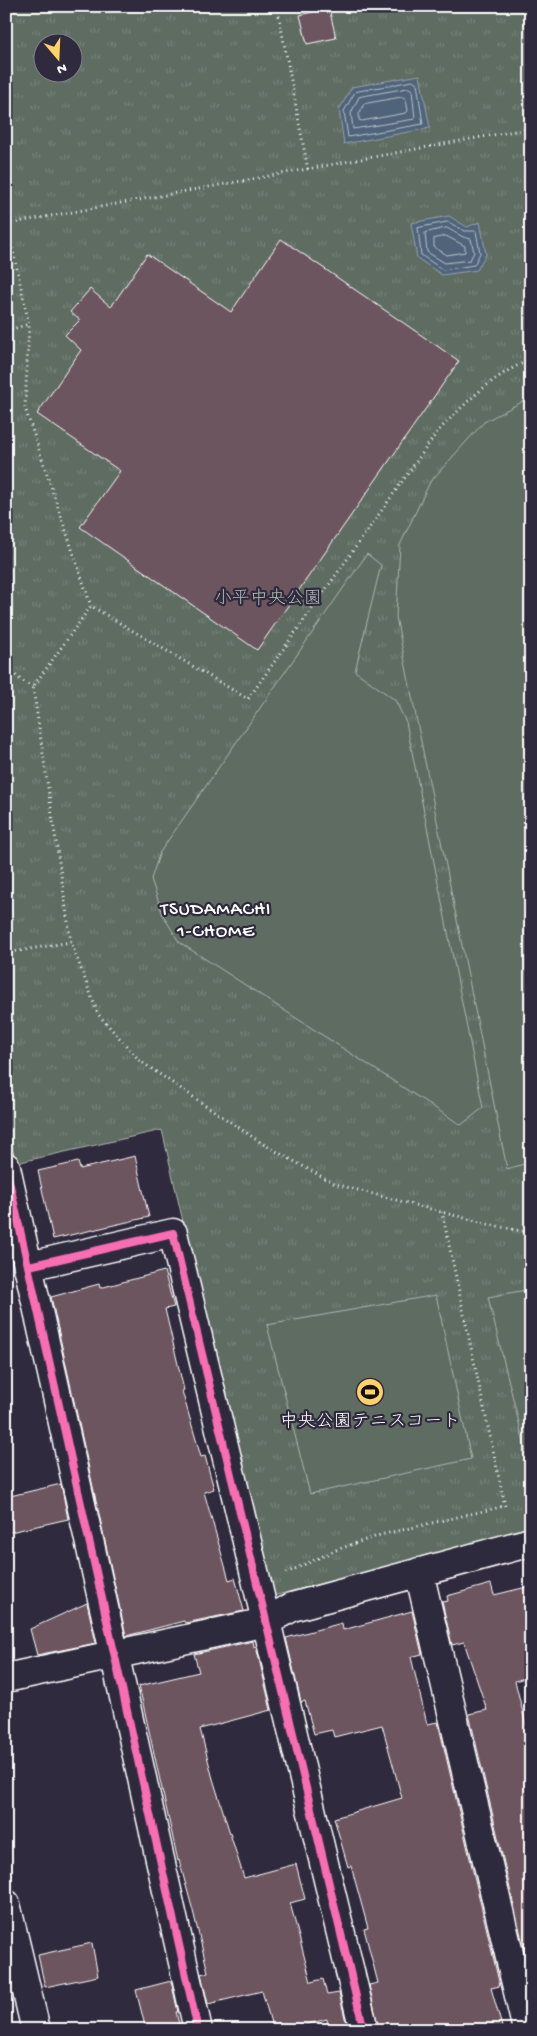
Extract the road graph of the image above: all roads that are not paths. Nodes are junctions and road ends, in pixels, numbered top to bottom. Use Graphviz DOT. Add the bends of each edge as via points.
graph roads {
  1 [pos="6,1167"];
  2 [pos="29,1266"];
  3 [pos="531,1542"];
  4 [pos="419,1572"];
  5 [pos="266,1622"];
  6 [pos="115,1655"];
  7 [pos="6,1678"];
  8 [pos="6,1904"];
  9 [pos="36,2030"];
  10 [pos="198,2030"];
  11 [pos="364,2030"];
  12 [pos="527,2030"];
  1 -- 2 [label="street"];
  2 -- 5 [label="street" via="174,1233"];
  2 -- 6 [label="street"];
  3 -- 4 [label="street"];
  4 -- 5 [label="street" via="292,1607"];
  4 -- 12 [label="street"];
  5 -- 6 [label="street"];
  5 -- 11 [label="street"];
  6 -- 7 [label="street"];
  6 -- 10 [label="street"];
  8 -- 9 [label="street"];
}
